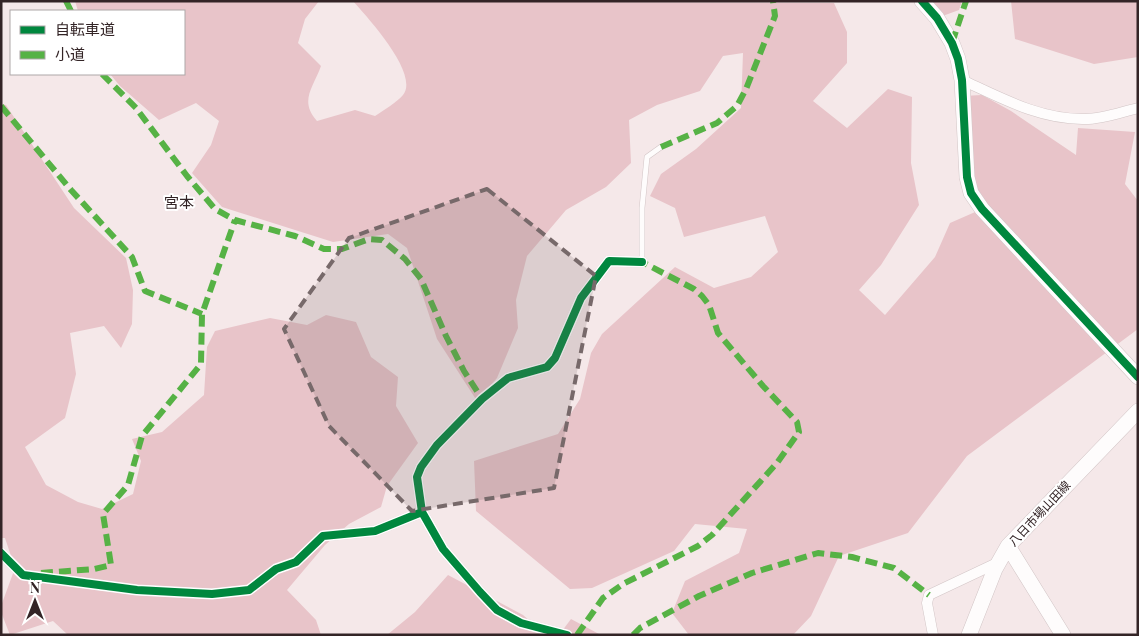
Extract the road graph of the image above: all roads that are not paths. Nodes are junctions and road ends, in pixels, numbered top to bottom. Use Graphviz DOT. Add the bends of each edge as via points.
graph roads {
  1 [pos="922,1"];
  2 [pos="962,80"];
  3 [pos="1138,108"];
  4 [pos="661,147"];
  5 [pos="642,262"];
  6 [pos="1138,377"];
  7 [pos="1138,411"];
  8 [pos="422,512"];
  9 [pos="1008,546"];
  10 [pos="1,553"];
  11 [pos="999,562"];
  12 [pos="567,635"];
  13 [pos="933,635"];
  14 [pos="969,635"];
  15 [pos="1063,635"];
  1 -- 2 [label="street" via="952,42"];
  2 -- 3 [label="street" via="1042,114 1060,118 1106,117"];
  2 -- 6 [label="street" via="967,177 971,193 982,209"];
  4 -- 5 [label="lane" via="647,157 642,208"];
  5 -- 8 [label="street" via="609,261 580,298 555,358 547,367 508,378 482,399 437,445 417,477"];
  7 -- 9 [label="street, 八日市場山田線"];
  8 -- 10 [label="street" via="374,531 323,536 296,562 276,569 249,590 212,594 137,590 23,575"];
  8 -- 12 [label="street" via="443,549 497,610 521,623"];
  9 -- 11 [label="street, 八日市場山田線"];
  9 -- 15 [label="street"];
  11 -- 13 [label="street" via="929,596 927,603"];
  11 -- 14 [label="street, 八日市場山田線"];
}
